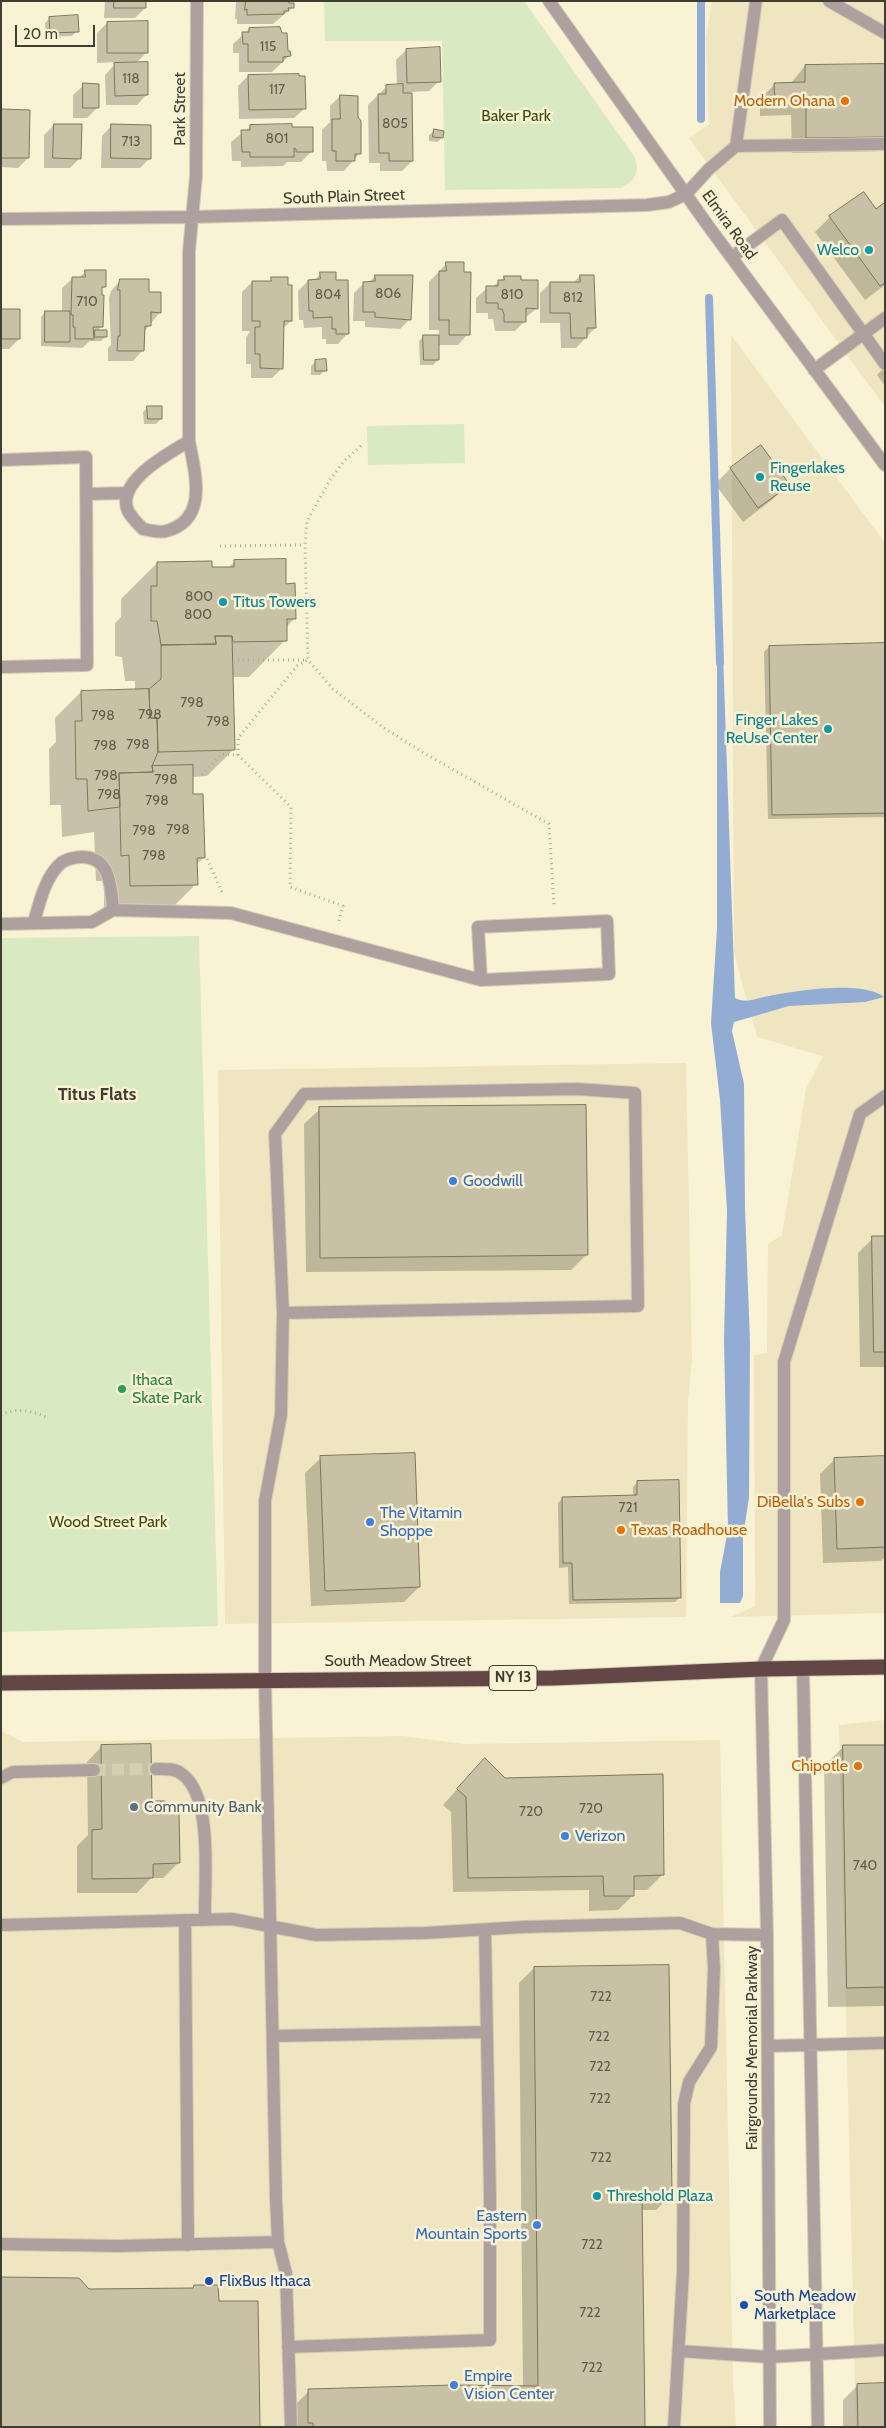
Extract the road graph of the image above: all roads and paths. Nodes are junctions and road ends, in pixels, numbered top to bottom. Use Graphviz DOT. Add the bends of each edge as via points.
graph roads {
  1 [pos="197,1"];
  2 [pos="549,1"];
  3 [pos="756,1"];
  4 [pos="829,1"];
  5 [pos="885,33"];
  6 [pos="885,144"];
  7 [pos="736,146"];
  8 [pos="686,194"];
  9 [pos="190,217"];
  10 [pos="1,219"];
  11 [pos="732,257"];
  12 [pos="885,318"];
  13 [pos="862,333"];
  14 [pos="885,364"];
  15 [pos="814,370"];
  16 [pos="190,441"];
  17 [pos="361,446"];
  18 [pos="1,460"];
  19 [pos="885,466"];
  20 [pos="127,493"];
  21 [pos="86,494"];
  22 [pos="305,544"];
  23 [pos="220,546"];
  24 [pos="238,660"];
  25 [pos="308,660"];
  26 [pos="1,667"];
  27 [pos="238,755"];
  28 [pos="202,775"];
  29 [pos="207,859"];
  30 [pos="112,910"];
  31 [pos="231,913"];
  32 [pos="34,922"];
  33 [pos="1,924"];
  34 [pos="555,924"];
  35 [pos="332,941"];
  36 [pos="480,980"];
  37 [pos="885,1096"];
  38 [pos="283,1313"];
  39 [pos="1,1414"];
  40 [pos="46,1417"];
  41 [pos="885,1667"];
  42 [pos="761,1669"];
  43 [pos="803,1669"];
  44 [pos="266,1680"];
  45 [pos="1,1683"];
  46 [pos="156,1769"];
  47 [pos="94,1770"];
  48 [pos="1,1778"];
  49 [pos="204,1919"];
  50 [pos="185,1920"];
  51 [pos="1,1925"];
  52 [pos="271,1926"];
  53 [pos="485,1930"];
  54 [pos="712,1934"];
  55 [pos="767,1935"];
  56 [pos="487,2032"];
  57 [pos="273,2036"];
  58 [pos="885,2043"];
  59 [pos="810,2045"];
  60 [pos="768,2046"];
  61 [pos="278,2242"];
  62 [pos="1,2244"];
  63 [pos="188,2244"];
  64 [pos="288,2347"];
  65 [pos="885,2350"];
  66 [pos="679,2351"];
  67 [pos="817,2354"];
  68 [pos="770,2357"];
  69 [pos="291,2427"];
  70 [pos="674,2427"];
  71 [pos="770,2427"];
  72 [pos="818,2427"];
  1 -- 9 [label="street, Park Street" via="196,176"];
  2 -- 8 [label="street, Elmira Road"];
  3 -- 7 [label="street"];
  4 -- 5 [label="street"];
  6 -- 7 [label="street"];
  7 -- 8 [label="street"];
  8 -- 9 [label="street, South Plain Street" via="668,202 647,205"];
  8 -- 11 [label="street, Elmira Road"];
  9 -- 10 [label="street, South Plain Street"];
  9 -- 16 [label="street, Park Street"];
  11 -- 13 [label="street" via="782,220"];
  11 -- 15 [label="street, Elmira Road"];
  12 -- 13 [label="street"];
  13 -- 14 [label="street"];
  13 -- 15 [label="street"];
  15 -- 19 [label="street, Elmira Road"];
  16 -- 20 [label="street" via="147,466"];
  16 -- 20 [label="street, Park Street" via="196,500 187,521 165,532 143,529 128,510"];
  17 -- 22 [label="path" via="330,480 307,521"];
  18 -- 21 [label="street" via="86,457"];
  20 -- 21 [label="street"];
  21 -- 26 [label="street" via="87,665"];
  22 -- 23 [label="path"];
  22 -- 25 [label="path"];
  24 -- 25 [label="path"];
  25 -- 27 [label="path" via="297,666 238,738"];
  25 -- 34 [label="path" via="333,689 384,728 549,824"];
  27 -- 28 [label="path" via="222,754"];
  27 -- 35 [label="path" via="291,807 290,888 343,906"];
  29 -- 31 [label="path"];
  30 -- 31 [label="street"];
  30 -- 32 [label="street" via="92,922"];
  30 -- 32 [label="street" via="107,873 99,862 90,857 76,857 61,862 51,877"];
  31 -- 35 [label="street"];
  32 -- 33 [label="street"];
  34 -- 36 [label="street" via="478,927"];
  34 -- 36 [label="street" via="607,921 609,974"];
  35 -- 36 [label="street"];
  37 -- 42 [label="street" via="860,1114 784,1362 784,1620"];
  38 -- 38 [label="street" via="638,1306 635,1093 577,1089 304,1094 275,1134"];
  38 -- 44 [label="street" via="281,1415 265,1500"];
  39 -- 40 [label="path" via="24,1411"];
  41 -- 43 [label="highway, South Meadow Street / NY 13"];
  42 -- 43 [label="highway, South Meadow Street / NY 13"];
  42 -- 44 [label="highway, South Meadow Street / NY 13" via="554,1678"];
  42 -- 55 [label="street, Fairgrounds Memorial Parkway"];
  43 -- 59 [label="street"];
  44 -- 45 [label="highway, South Meadow Street / NY 13"];
  44 -- 52 [label="street"];
  46 -- 49 [label="street" via="171,1768 183,1774 201,1806"];
  47 -- 48 [label="street" via="13,1772"];
  49 -- 50 [label="street"];
  49 -- 52 [label="street" via="232,1919"];
  50 -- 51 [label="street"];
  50 -- 63 [label="street"];
  52 -- 53 [label="street" via="316,1935"];
  52 -- 57 [label="street"];
  53 -- 54 [label="street" via="523,1926 680,1923"];
  53 -- 56 [label="street"];
  54 -- 55 [label="street"];
  54 -- 66 [label="street" via="711,2047 688,2082 684,2104"];
  55 -- 60 [label="street, Fairgrounds Memorial Parkway"];
  56 -- 57 [label="street"];
  56 -- 64 [label="street" via="490,2340"];
  57 -- 61 [label="street"];
  58 -- 59 [label="street"];
  59 -- 60 [label="street"];
  59 -- 67 [label="street"];
  60 -- 68 [label="street, Fairgrounds Memorial Parkway"];
  61 -- 63 [label="street"];
  61 -- 64 [label="street" via="286,2272"];
  62 -- 63 [label="street"];
  64 -- 69 [label="street"];
  65 -- 67 [label="street"];
  66 -- 68 [label="street"];
  66 -- 70 [label="street"];
  67 -- 68 [label="street"];
  67 -- 72 [label="street"];
  68 -- 71 [label="street, Fairgrounds Memorial Parkway"];
}
